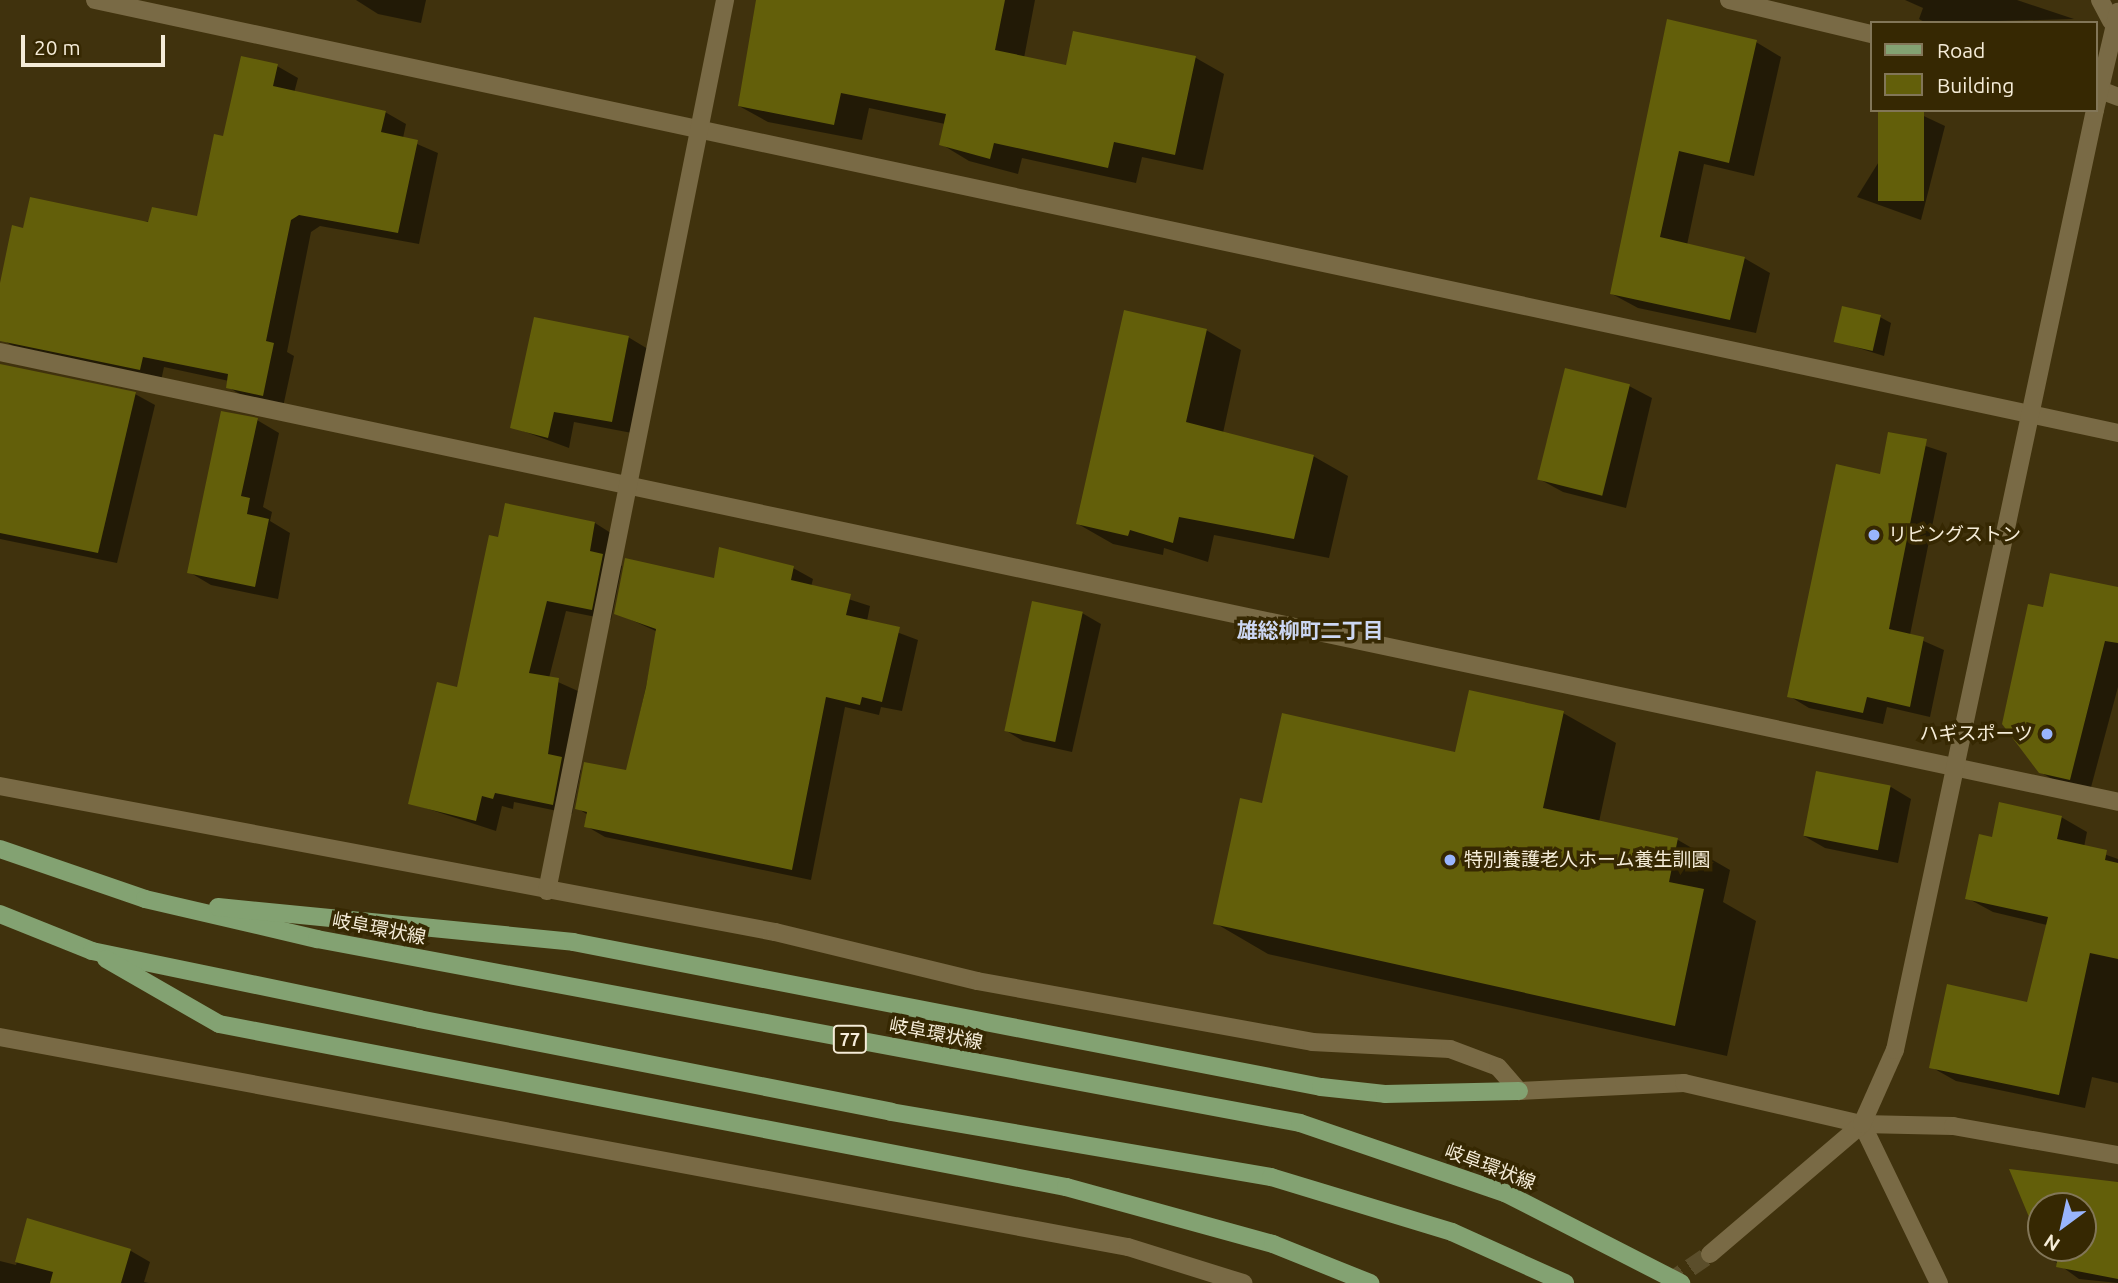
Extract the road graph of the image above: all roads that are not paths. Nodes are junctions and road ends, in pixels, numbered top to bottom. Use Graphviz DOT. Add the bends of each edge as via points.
graph roads {
  1 [pos="95,0"];
  2 [pos="724,0"];
  3 [pos="1729,0"];
  4 [pos="2100,0"];
  5 [pos="2114,16"];
  6 [pos="1870,34"];
  7 [pos="2097,88"];
  8 [pos="2118,97"];
  9 [pos="2095,112"];
  10 [pos="699,128"];
  11 [pos="0,352"];
  12 [pos="2032,415"];
  13 [pos="2118,433"];
  14 [pos="628,483"];
  15 [pos="1960,769"];
  16 [pos="0,786"];
  17 [pos="2118,802"];
  18 [pos="0,849"];
  19 [pos="547,891"];
  20 [pos="145,900"];
  21 [pos="0,914"];
  22 [pos="92,951"];
  23 [pos="0,1037"];
  24 [pos="1519,1091"];
  25 [pos="1862,1124"];
  26 [pos="2118,1155"];
  27 [pos="1710,1254"];
  28 [pos="1243,1283"];
  29 [pos="1370,1283"];
  30 [pos="1564,1283"];
  31 [pos="1681,1283"];
  32 [pos="1939,1283"];
  1 -- 10 [label="street"];
  2 -- 10 [label="street"];
  3 -- 6 [label="street"];
  4 -- 5 [label="street"];
  5 -- 7 [label="street"];
  7 -- 8 [label="street"];
  9 -- 12 [label="street"];
  10 -- 12 [label="street"];
  10 -- 14 [label="street"];
  11 -- 14 [label="street"];
  12 -- 13 [label="street"];
  12 -- 15 [label="street"];
  14 -- 15 [label="street"];
  14 -- 19 [label="street"];
  15 -- 17 [label="street"];
  15 -- 25 [label="street" via="1895,1050"];
  16 -- 19 [label="street"];
  18 -- 20 [label="main road, 岐阜環状線 / 77"];
  19 -- 24 [label="street" via="1312,1042 1450,1049 1498,1067"];
  20 -- 24 [label="main road, 77" via="573,942 1321,1087 1385,1094"];
  20 -- 31 [label="main road, 岐阜環状線 / 77" via="317,939 1300,1123 1505,1193"];
  21 -- 22 [label="main road"];
  22 -- 29 [label="main road" via="219,1024 1066,1187 1273,1244"];
  22 -- 30 [label="main road" via="891,1112 1271,1177 1452,1232"];
  23 -- 28 [label="street" via="1128,1247"];
  24 -- 25 [label="street" via="1684,1083"];
  25 -- 26 [label="street" via="1953,1126"];
  25 -- 27 [label="street"];
  25 -- 32 [label="street"];
}
